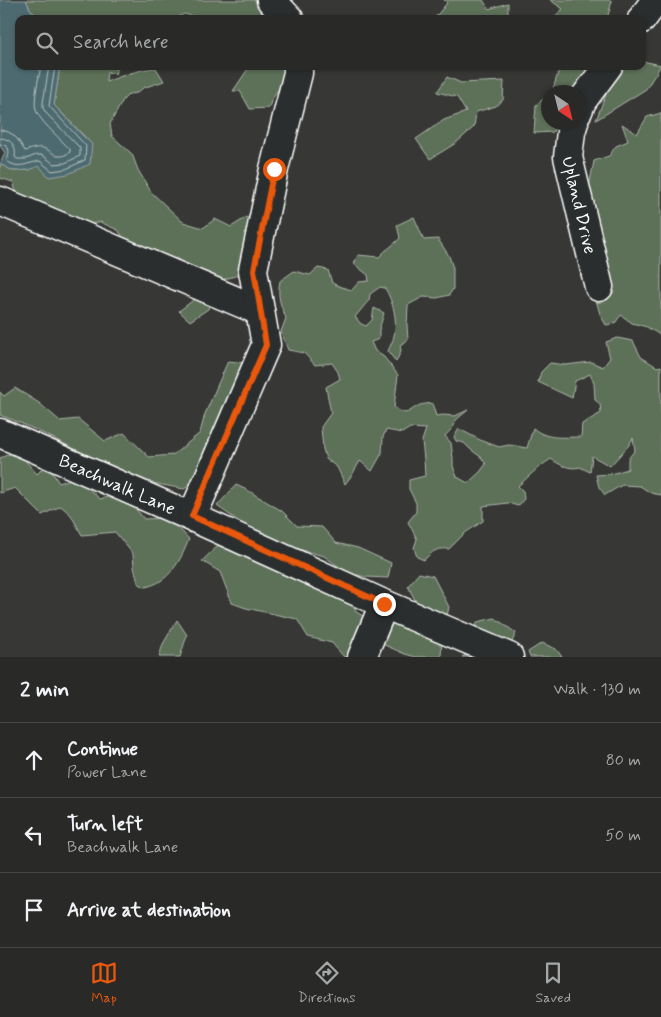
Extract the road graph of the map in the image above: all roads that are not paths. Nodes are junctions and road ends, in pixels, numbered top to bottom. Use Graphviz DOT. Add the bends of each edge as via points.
graph roads {
  1 [pos="272,0"];
  2 [pos="656,0"];
  3 [pos="286,15"];
  4 [pos="645,15"];
  5 [pos="298,70"];
  6 [pos="605,70"];
  7 [pos="586,96"];
  8 [pos="572,130"];
  9 [pos="0,201"];
  10 [pos="599,287"];
  11 [pos="260,311"];
  12 [pos="0,433"];
  13 [pos="192,516"];
  14 [pos="384,604"];
  15 [pos="362,657"];
  16 [pos="509,657"];
  1 -- 3 [label="street"];
  2 -- 4 [label="street"];
  5 -- 11 [label="street" via="254,270"];
  6 -- 7 [label="street"];
  8 -- 10 [label="street, Upland Drive" via="568,156"];
  9 -- 11 [label="street"];
  11 -- 13 [label="street" via="266,345"];
  12 -- 13 [label="street, Beachwalk Lane"];
  13 -- 14 [label="street, Beachwalk Lane"];
  14 -- 15 [label="street"];
  14 -- 16 [label="street, Beachwalk Lane"];
}
